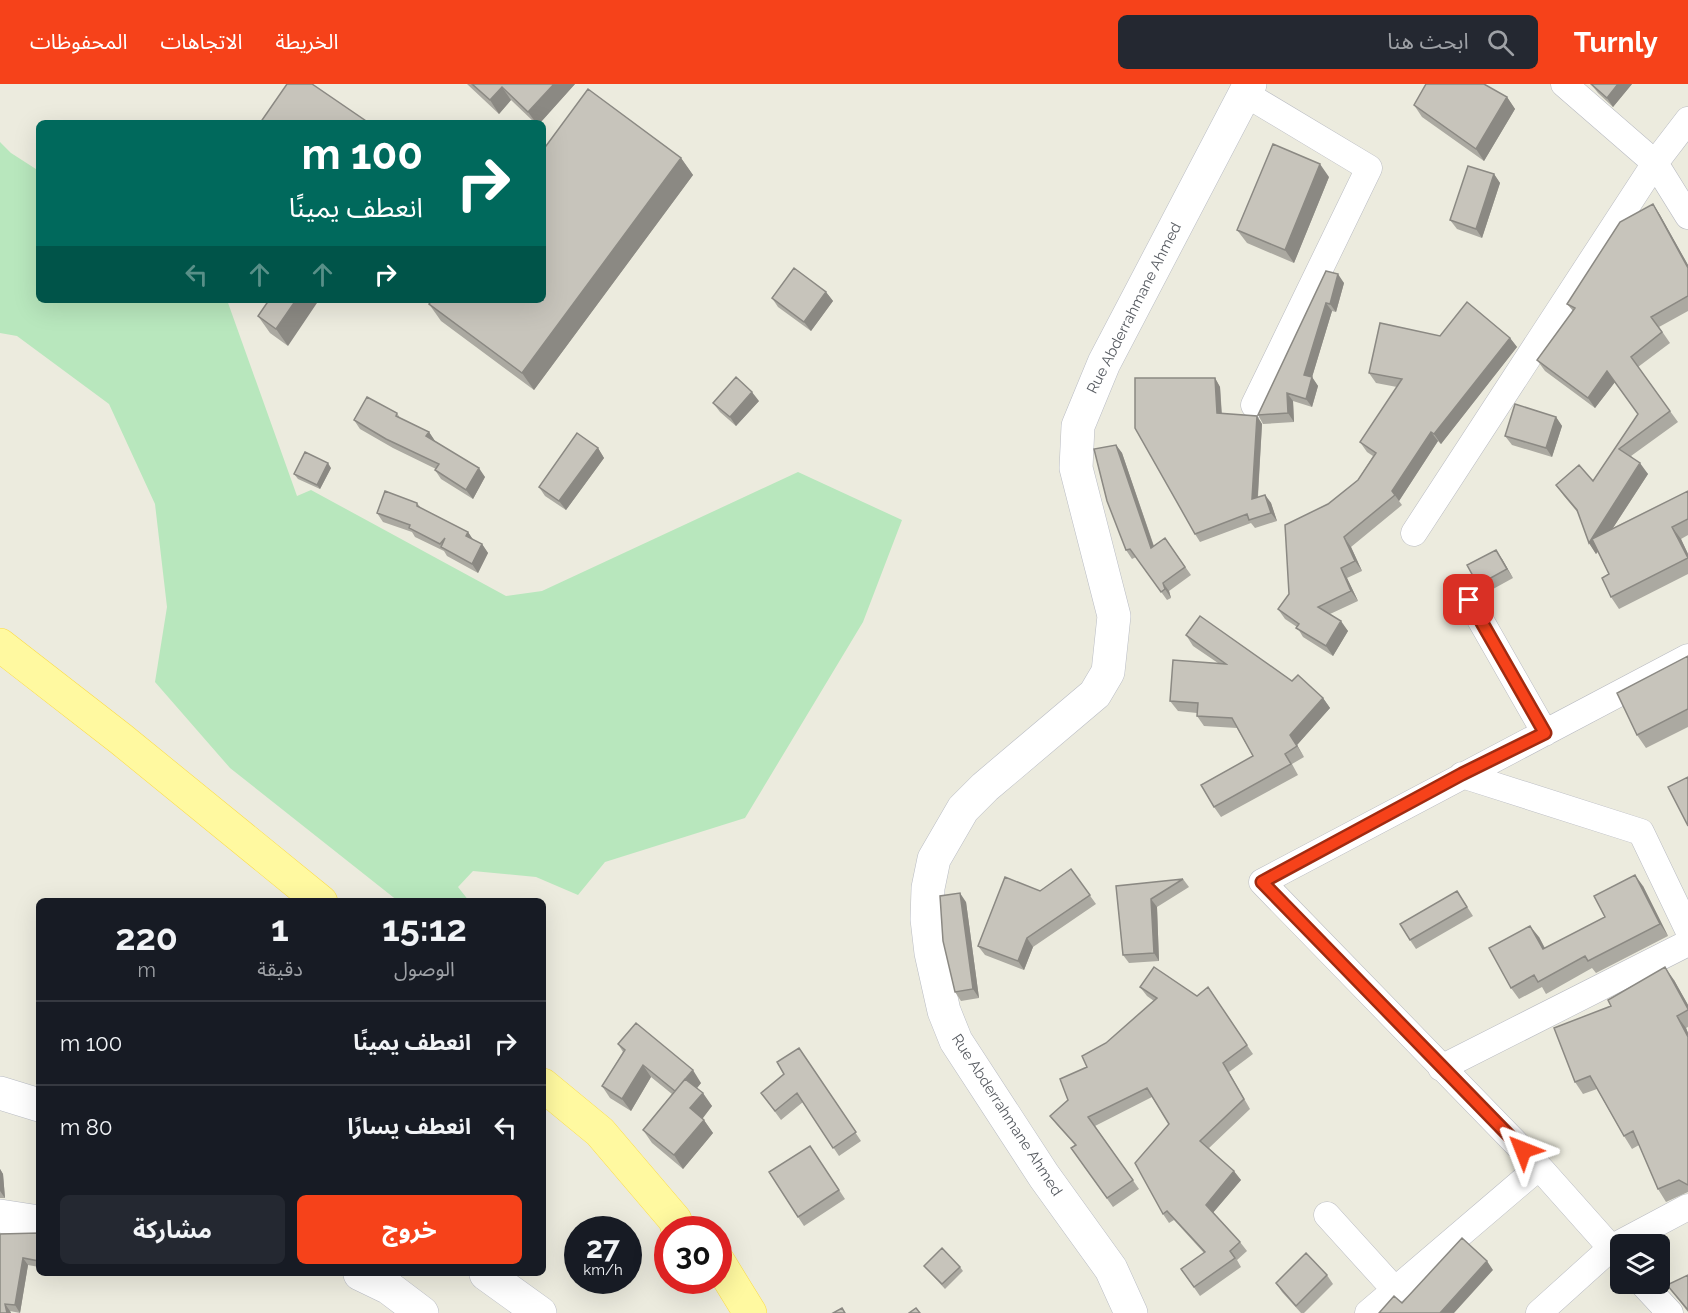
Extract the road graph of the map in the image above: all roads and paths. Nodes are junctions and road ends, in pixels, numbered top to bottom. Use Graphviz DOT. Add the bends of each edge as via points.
graph roads {
  1 [pos="1564,84"];
  2 [pos="1247,89"];
  3 [pos="1688,120"];
  4 [pos="1655,163"];
  5 [pos="1688,216"];
  6 [pos="1254,405"];
  7 [pos="1414,533"];
  8 [pos="1469,600"];
  9 [pos="0,645"];
  10 [pos="1688,657"];
  11 [pos="1545,733"];
  12 [pos="1462,774"];
  13 [pos="316,898"];
  14 [pos="1688,930"];
  15 [pos="1688,943"];
  16 [pos="1441,1068"];
  17 [pos="546,1087"];
  18 [pos="0,1093"];
  19 [pos="36,1104"];
  20 [pos="1539,1167"];
  21 [pos="1688,1207"];
  22 [pos="1327,1215"];
  23 [pos="0,1216"];
  24 [pos="673,1216"];
  25 [pos="36,1222"];
  26 [pos="1645,1234"];
  27 [pos="1610,1247"];
  28 [pos="1610,1257"];
  29 [pos="364,1276"];
  30 [pos="489,1276"];
  31 [pos="732,1284"];
  32 [pos="1395,1290"];
  33 [pos="714,1294"];
  34 [pos="1652,1294"];
  35 [pos="422,1313"];
  36 [pos="540,1313"];
  37 [pos="725,1313"];
  38 [pos="750,1313"];
  39 [pos="1131,1313"];
  40 [pos="1368,1313"];
  41 [pos="1539,1313"];
  42 [pos="1670,1313"];
  1 -- 4 [label="street"];
  2 -- 6 [label="street" via="1369,168"];
  2 -- 39 [label="main road, Rue Abderrahmane Ahmed" via="1104,363 1078,426 1076,468 1114,616 1108,672 1095,694 963,809 934,859 928,888 927,919 933,964 944,1011 957,1041 1044,1176 1111,1269"];
  3 -- 4 [label="street"];
  4 -- 5 [label="street"];
  4 -- 7 [label="street"];
  8 -- 11 [label="street"];
  9 -- 13 [label="main road"];
  10 -- 11 [label="street"];
  11 -- 12 [label="street"];
  12 -- 14 [label="street" via="1641,832"];
  12 -- 16 [label="street" via="1262,882"];
  15 -- 16 [label="street"];
  16 -- 20 [label="street"];
  17 -- 24 [label="main road" via="600,1132"];
  18 -- 19 [label="main road"];
  20 -- 27 [label="street"];
  20 -- 32 [label="street"];
  21 -- 26 [label="street"];
  22 -- 32 [label="street"];
  23 -- 25 [label="main road"];
  28 -- 41 [label="street"];
  29 -- 35 [label="main road" via="389,1288"];
  30 -- 36 [label="main road"];
  31 -- 38 [label="main road"];
  32 -- 40 [label="street"];
  33 -- 37 [label="main road"];
  34 -- 42 [label="street"];
}
